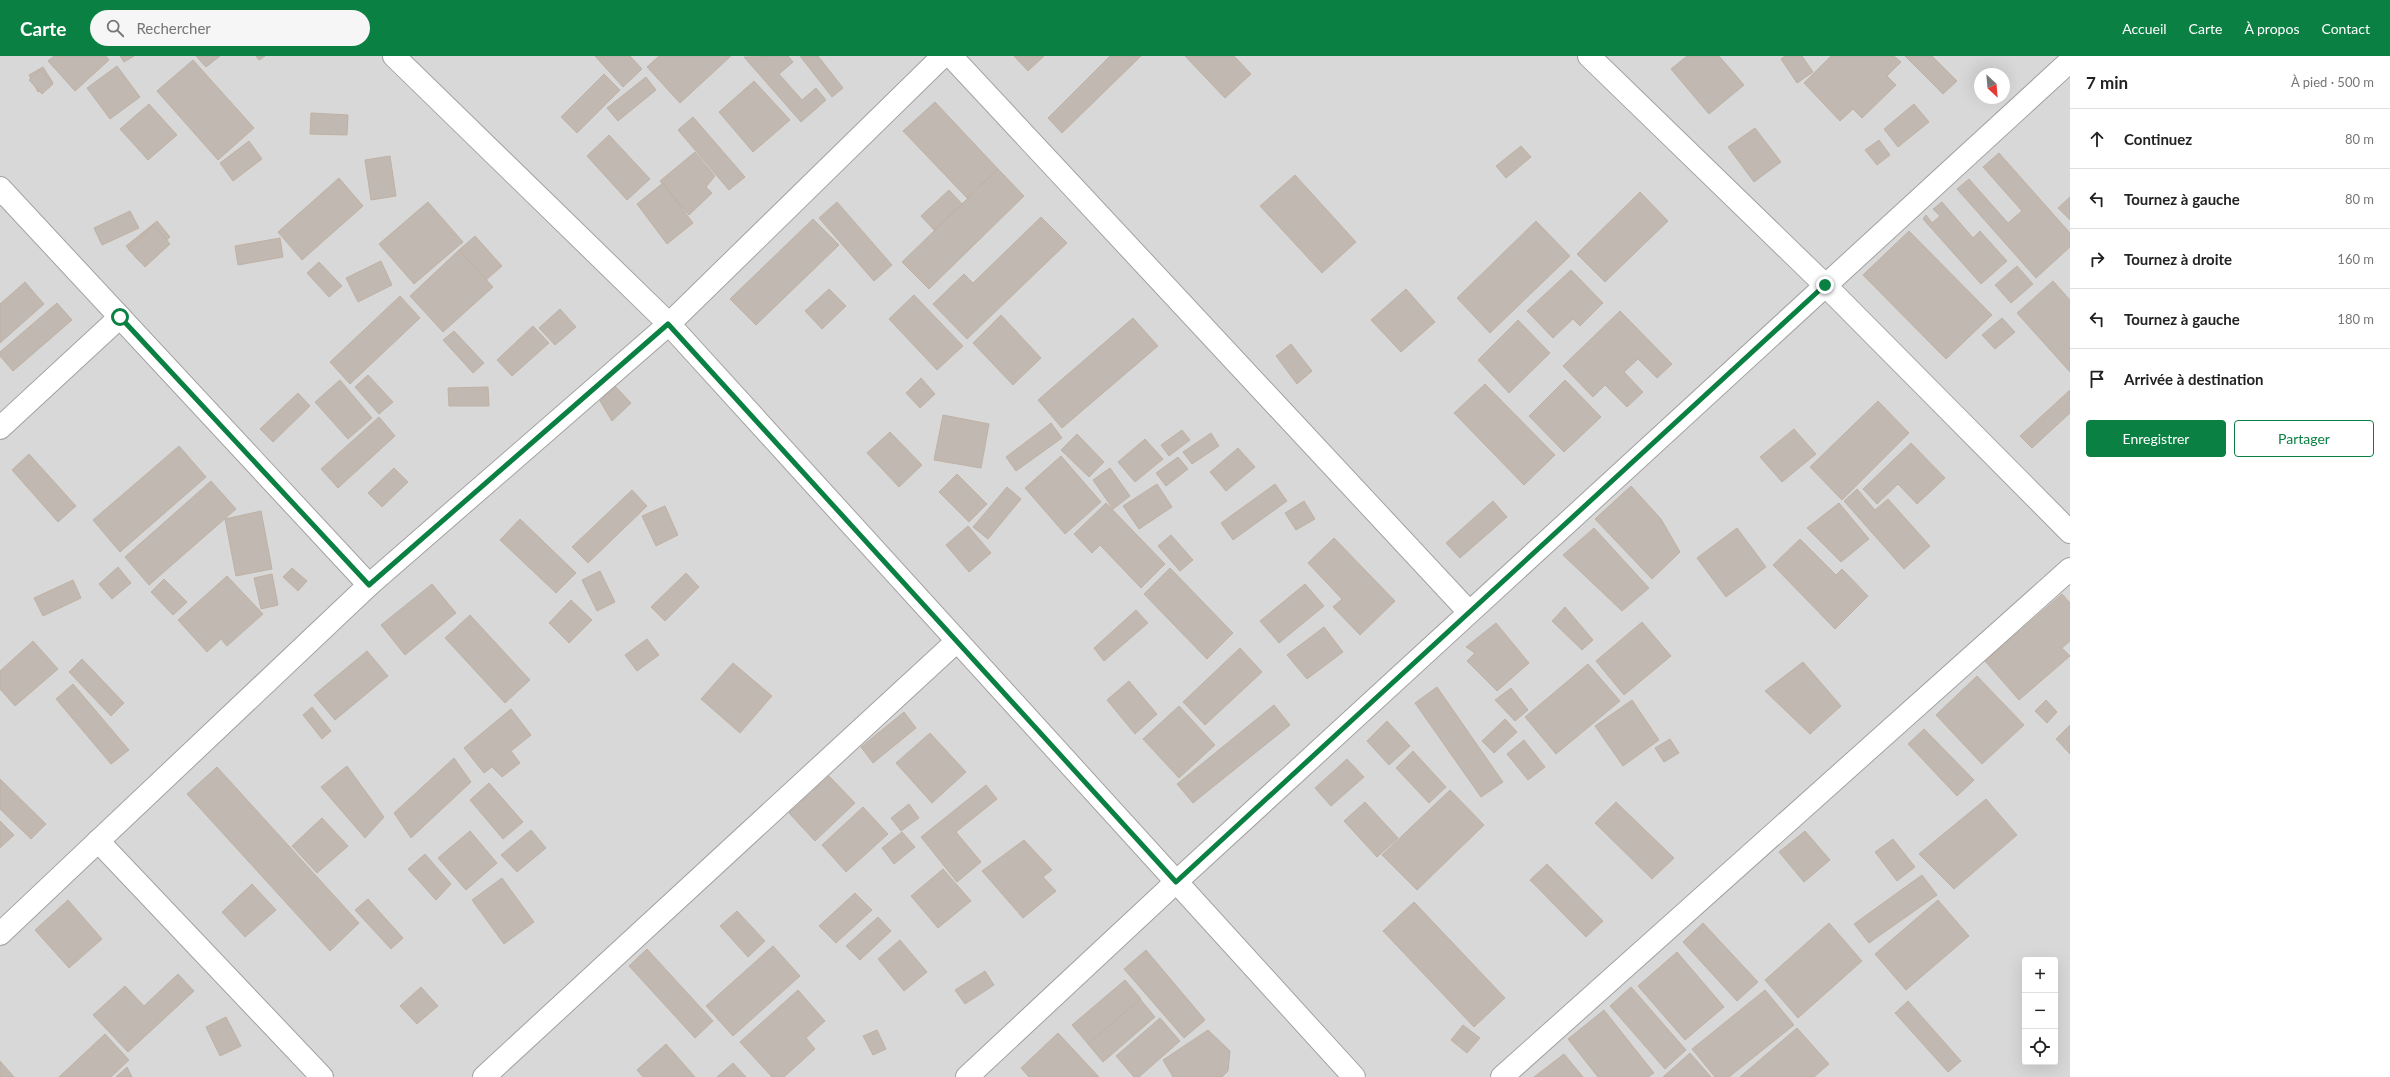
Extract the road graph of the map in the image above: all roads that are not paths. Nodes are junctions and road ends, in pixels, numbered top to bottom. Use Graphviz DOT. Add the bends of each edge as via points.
graph roads {
  1 [pos="944,56"];
  2 [pos="951,56"];
  3 [pos="1589,56"];
  4 [pos="402,59"];
  5 [pos="2070,61"];
  6 [pos="0,188"];
  7 [pos="1825,285"];
  8 [pos="120,317"];
  9 [pos="668,324"];
  10 [pos="0,428"];
  11 [pos="2070,532"];
  12 [pos="2070,569"];
  13 [pos="369,585"];
  14 [pos="1469,612"];
  15 [pos="957,641"];
  16 [pos="98,841"];
  17 [pos="1176,882"];
  18 [pos="0,934"];
  19 [pos="322,1077"];
  20 [pos="484,1077"];
  21 [pos="967,1077"];
  22 [pos="1354,1077"];
  23 [pos="1502,1077"];
  1 -- 9 [label="street"];
  2 -- 14 [label="street"];
  3 -- 7 [label="street"];
  4 -- 9 [label="street"];
  5 -- 7 [label="street"];
  6 -- 8 [label="street"];
  7 -- 11 [label="street"];
  7 -- 14 [label="street"];
  8 -- 10 [label="street"];
  8 -- 13 [label="street"];
  9 -- 13 [label="street"];
  9 -- 15 [label="street"];
  12 -- 23 [label="street"];
  13 -- 16 [label="street"];
  14 -- 17 [label="street"];
  15 -- 17 [label="street"];
  15 -- 20 [label="street"];
  16 -- 18 [label="street"];
  16 -- 19 [label="street"];
  17 -- 21 [label="street"];
  17 -- 22 [label="street"];
}
